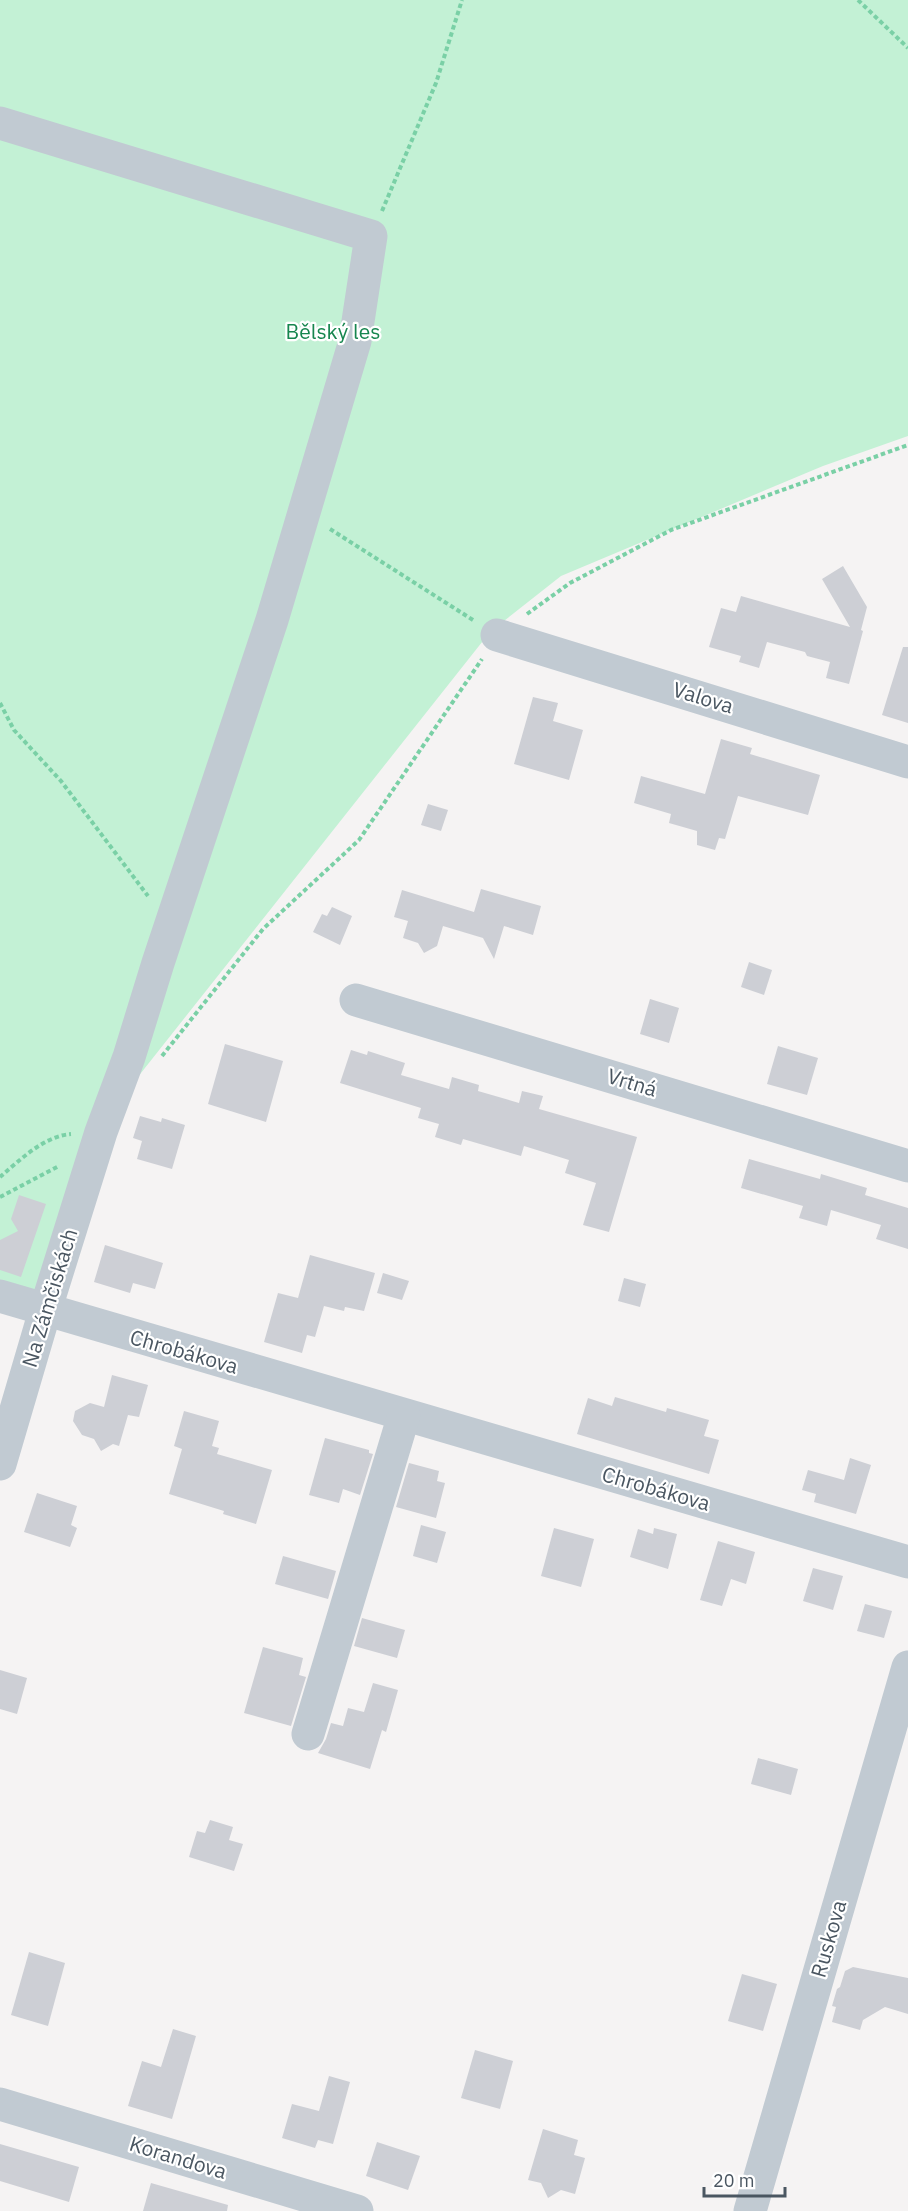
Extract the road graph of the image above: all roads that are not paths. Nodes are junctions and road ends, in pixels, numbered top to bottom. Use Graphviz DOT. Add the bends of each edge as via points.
graph roads {
  1 [pos="0,123"];
  2 [pos="498,635"];
  3 [pos="908,762"];
  4 [pos="356,1000"];
  5 [pos="908,1166"];
  6 [pos="0,1296"];
  7 [pos="45,1311"];
  8 [pos="404,1415"];
  9 [pos="0,1464"];
  10 [pos="908,1562"];
  11 [pos="908,1667"];
  12 [pos="309,1734"];
  13 [pos="0,2104"];
  14 [pos="357,2211"];
  15 [pos="750,2211"];
  1 -- 7 [label="street, Na Zámčiskách" via="371,236 355,340 272,620"];
  2 -- 3 [label="street, Valova"];
  4 -- 5 [label="street, Vrtná"];
  6 -- 7 [label="street, Chrobákova"];
  7 -- 8 [label="street, Chrobákova"];
  7 -- 9 [label="street, Na Zámčiskách"];
  8 -- 10 [label="street, Chrobákova"];
  8 -- 12 [label="street"];
  11 -- 15 [label="street, Ruskova"];
  13 -- 14 [label="street, Korandova"];
}
